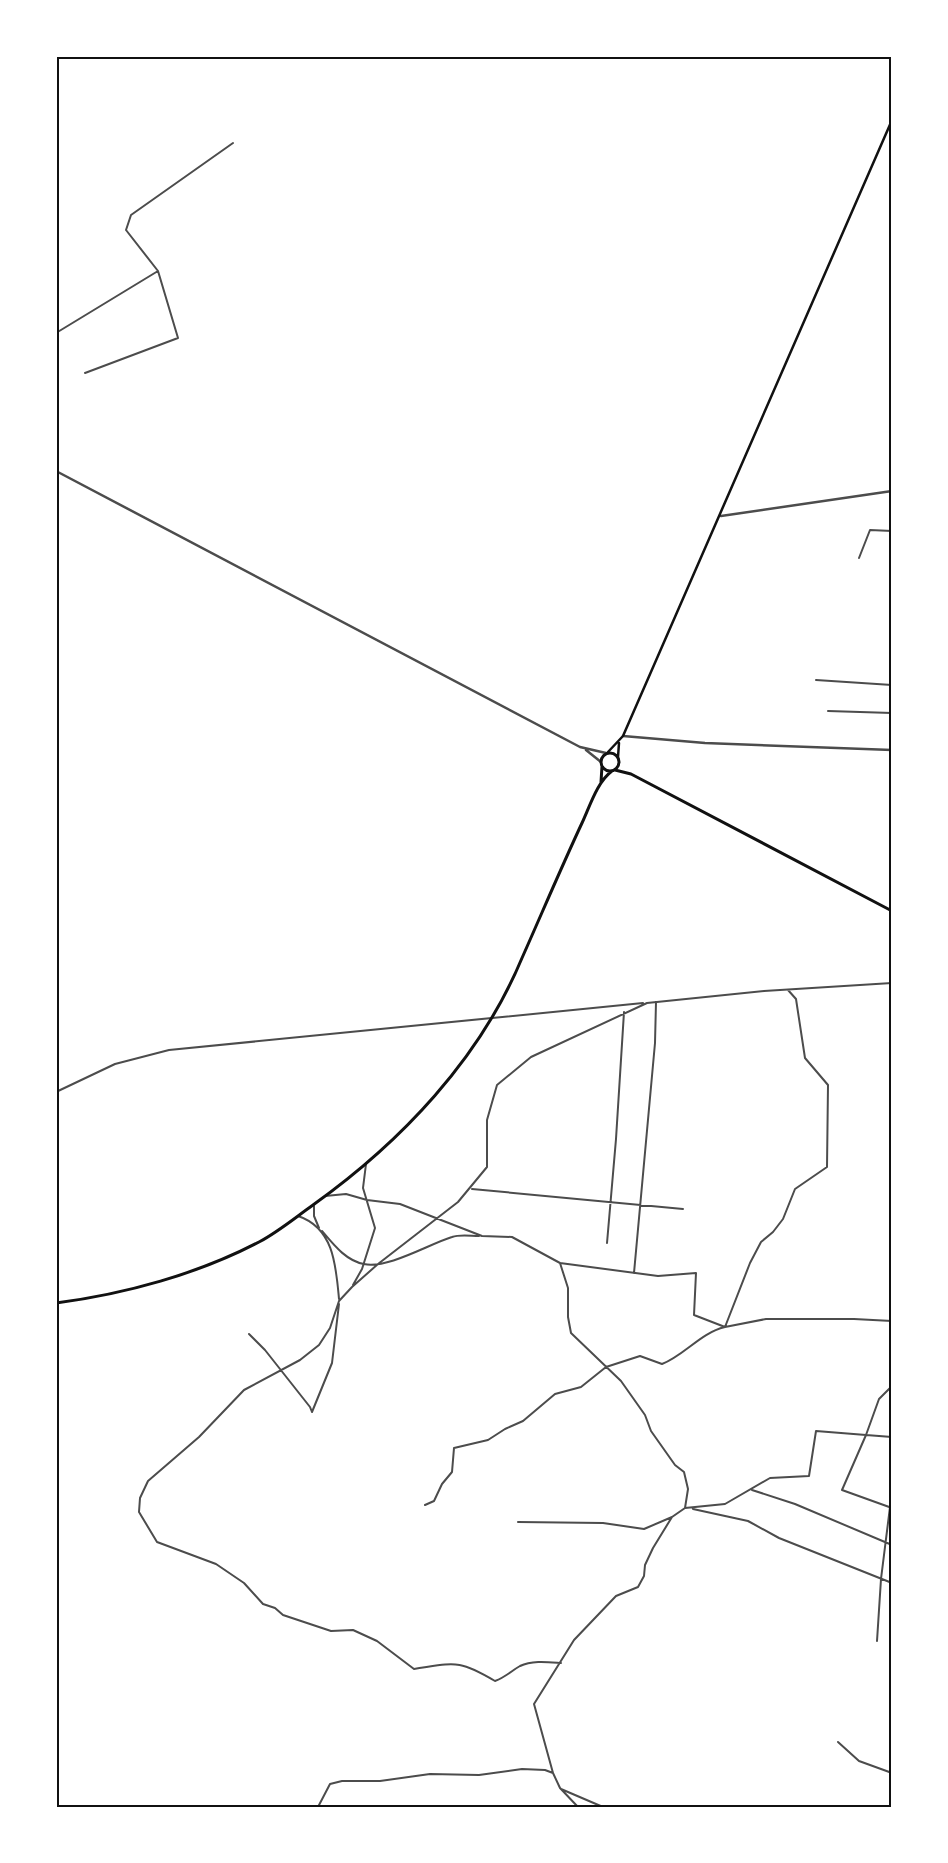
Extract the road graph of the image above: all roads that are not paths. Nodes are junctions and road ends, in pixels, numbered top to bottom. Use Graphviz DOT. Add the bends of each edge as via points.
graph roads {
  1 [pos="892,120"];
  2 [pos="233,143"];
  3 [pos="158,271"];
  4 [pos="56,333"];
  5 [pos="85,373"];
  6 [pos="56,471"];
  7 [pos="892,491"];
  8 [pos="721,516"];
  9 [pos="892,531"];
  10 [pos="859,558"];
  11 [pos="816,680"];
  12 [pos="892,685"];
  13 [pos="828,711"];
  14 [pos="892,714"];
  15 [pos="623,736"];
  16 [pos="620,740"];
  17 [pos="585,749"];
  18 [pos="892,750"];
  19 [pos="607,753"];
  20 [pos="618,756"];
  21 [pos="620,761"];
  22 [pos="601,764"];
  23 [pos="613,770"];
  24 [pos="631,774"];
  25 [pos="600,785"];
  26 [pos="892,911"];
  27 [pos="892,983"];
  28 [pos="788,990"];
  29 [pos="656,1002"];
  30 [pos="647,1003"];
  31 [pos="624,1012"];
  32 [pos="491,1017"];
  33 [pos="56,1092"];
  34 [pos="366,1164"];
  35 [pos="472,1189"];
  36 [pos="325,1196"];
  37 [pos="368,1200"];
  38 [pos="610,1202"];
  39 [pos="314,1204"];
  40 [pos="640,1205"];
  41 [pos="683,1209"];
  42 [pos="298,1216"];
  43 [pos="438,1218"];
  44 [pos="319,1228"];
  45 [pos="482,1236"];
  46 [pos="607,1243"];
  47 [pos="560,1263"];
  48 [pos="363,1264"];
  49 [pos="378,1264"];
  50 [pos="634,1273"];
  51 [pos="352,1287"];
  52 [pos="339,1301"];
  53 [pos="56,1303"];
  54 [pos="892,1321"];
  55 [pos="724,1327"];
  56 [pos="249,1334"];
  57 [pos="606,1367"];
  58 [pos="280,1371"];
  59 [pos="892,1386"];
  60 [pos="866,1435"];
  61 [pos="892,1437"];
  62 [pos="752,1490"];
  63 [pos="892,1491"];
  64 [pos="425,1505"];
  65 [pos="685,1508"];
  66 [pos="691,1508"];
  67 [pos="891,1508"];
  68 [pos="672,1517"];
  69 [pos="518,1522"];
  70 [pos="886,1542"];
  71 [pos="892,1545"];
  72 [pos="881,1579"];
  73 [pos="892,1583"];
  74 [pos="877,1642"];
  75 [pos="561,1663"];
  76 [pos="838,1742"];
  77 [pos="553,1773"];
  78 [pos="892,1773"];
  79 [pos="560,1788"];
  80 [pos="318,1807"];
  81 [pos="578,1807"];
  82 [pos="603,1807"];
  1 -- 8 [label="main road"];
  2 -- 3 [label="street" via="131,215 126,230"];
  3 -- 4 [label="street"];
  3 -- 5 [label="street" via="178,338"];
  6 -- 17 [label="street"];
  7 -- 8 [label="street"];
  8 -- 15 [label="main road"];
  9 -- 10 [label="street" via="870,530"];
  11 -- 12 [label="street"];
  13 -- 14 [label="street"];
  15 -- 16 [label="main road"];
  15 -- 18 [label="street" via="705,743"];
  16 -- 19 [label="main road"];
  16 -- 20 [label="main road"];
  17 -- 19 [label="street"];
  17 -- 22 [label="street"];
  19 -- 20 [label="main road"];
  19 -- 22 [label="main road"];
  20 -- 21 [label="main road"];
  21 -- 23 [label="main road"];
  21 -- 24 [label="main road"];
  22 -- 23 [label="main road" via="606,770"];
  22 -- 25 [label="main road"];
  23 -- 24 [label="main road"];
  23 -- 25 [label="main road"];
  24 -- 26 [label="main road"];
  25 -- 32 [label="main road" via="519,967"];
  27 -- 28 [label="street"];
  28 -- 29 [label="street"];
  28 -- 55 [label="street" via="796,999 805,1058 828,1085 828,1167 794,1189 783,1219 761,1242 750,1263"];
  29 -- 30 [label="street"];
  29 -- 40 [label="street"];
  30 -- 31 [label="street"];
  30 -- 32 [label="street"];
  31 -- 38 [label="street"];
  31 -- 43 [label="street" via="531,1057 497,1085 487,1120 487,1167 458,1202"];
  32 -- 33 [label="street" via="169,1050 115,1064"];
  32 -- 34 [label="main road" via="434,1097"];
  34 -- 36 [label="main road"];
  34 -- 37 [label="street" via="363,1188"];
  35 -- 38 [label="street"];
  36 -- 37 [label="street" via="346,1194"];
  36 -- 39 [label="main road"];
  37 -- 43 [label="street" via="400,1204"];
  37 -- 48 [label="street" via="375,1228"];
  38 -- 40 [label="street"];
  38 -- 46 [label="street"];
  39 -- 42 [label="main road"];
  39 -- 44 [label="street"];
  40 -- 41 [label="street"];
  40 -- 50 [label="street"];
  42 -- 44 [label="street"];
  42 -- 53 [label="main road" via="260,1241 210,1264 118,1292"];
  43 -- 45 [label="street"];
  43 -- 49 [label="street"];
  44 -- 48 [label="street" via="342,1254"];
  44 -- 52 [label="street" via="334,1253"];
  45 -- 47 [label="street" via="512,1237"];
  45 -- 49 [label="street" via="453,1236 426,1249"];
  47 -- 50 [label="street"];
  47 -- 57 [label="street" via="568,1288 571,1333"];
  48 -- 49 [label="street"];
  48 -- 51 [label="street"];
  49 -- 51 [label="street"];
  50 -- 55 [label="street" via="658,1276 696,1273 694,1315"];
  51 -- 52 [label="street"];
  52 -- 58 [label="street" via="330,1328 319,1345"];
  52 -- 58 [label="street" via="332,1363 312,1412"];
  54 -- 55 [label="street" via="766,1319"];
  55 -- 57 [label="street" via="712,1330 675,1359 662,1364 640,1356"];
  56 -- 58 [label="street"];
  57 -- 64 [label="street" via="581,1387 555,1394 523,1421 488,1440 454,1448 452,1472 434,1501"];
  57 -- 65 [label="street" via="621,1381 645,1415 650,1431 684,1472 688,1489"];
  58 -- 75 [label="street" via="244,1390 199,1437 148,1481 140,1498 139,1512 157,1542 216,1564 244,1583 263,1604 290,1619 331,1631 353,1630 377,1641 414,1669 456,1663 473,1668 495,1681 520,1666 540,1662"];
  59 -- 60 [label="street" via="880,1399"];
  60 -- 61 [label="street"];
  60 -- 62 [label="street" via="816,1431 809,1476 770,1478"];
  60 -- 67 [label="street" via="842,1490"];
  62 -- 66 [label="street" via="725,1504"];
  62 -- 70 [label="street"];
  63 -- 67 [label="street"];
  65 -- 66 [label="street"];
  65 -- 68 [label="street"];
  66 -- 72 [label="street" via="748,1521 779,1538"];
  67 -- 70 [label="street"];
  68 -- 69 [label="street" via="644,1529 603,1523"];
  68 -- 75 [label="street" via="654,1548 638,1587 616,1596 574,1640"];
  70 -- 71 [label="street"];
  70 -- 72 [label="street"];
  72 -- 73 [label="street"];
  72 -- 74 [label="street"];
  75 -- 77 [label="street" via="534,1704"];
  76 -- 78 [label="street" via="860,1761"];
  77 -- 79 [label="street"];
  77 -- 80 [label="street" via="530,1768 479,1775 430,1774 380,1781 342,1781 330,1784"];
  79 -- 81 [label="street"];
  79 -- 82 [label="street"];
}
